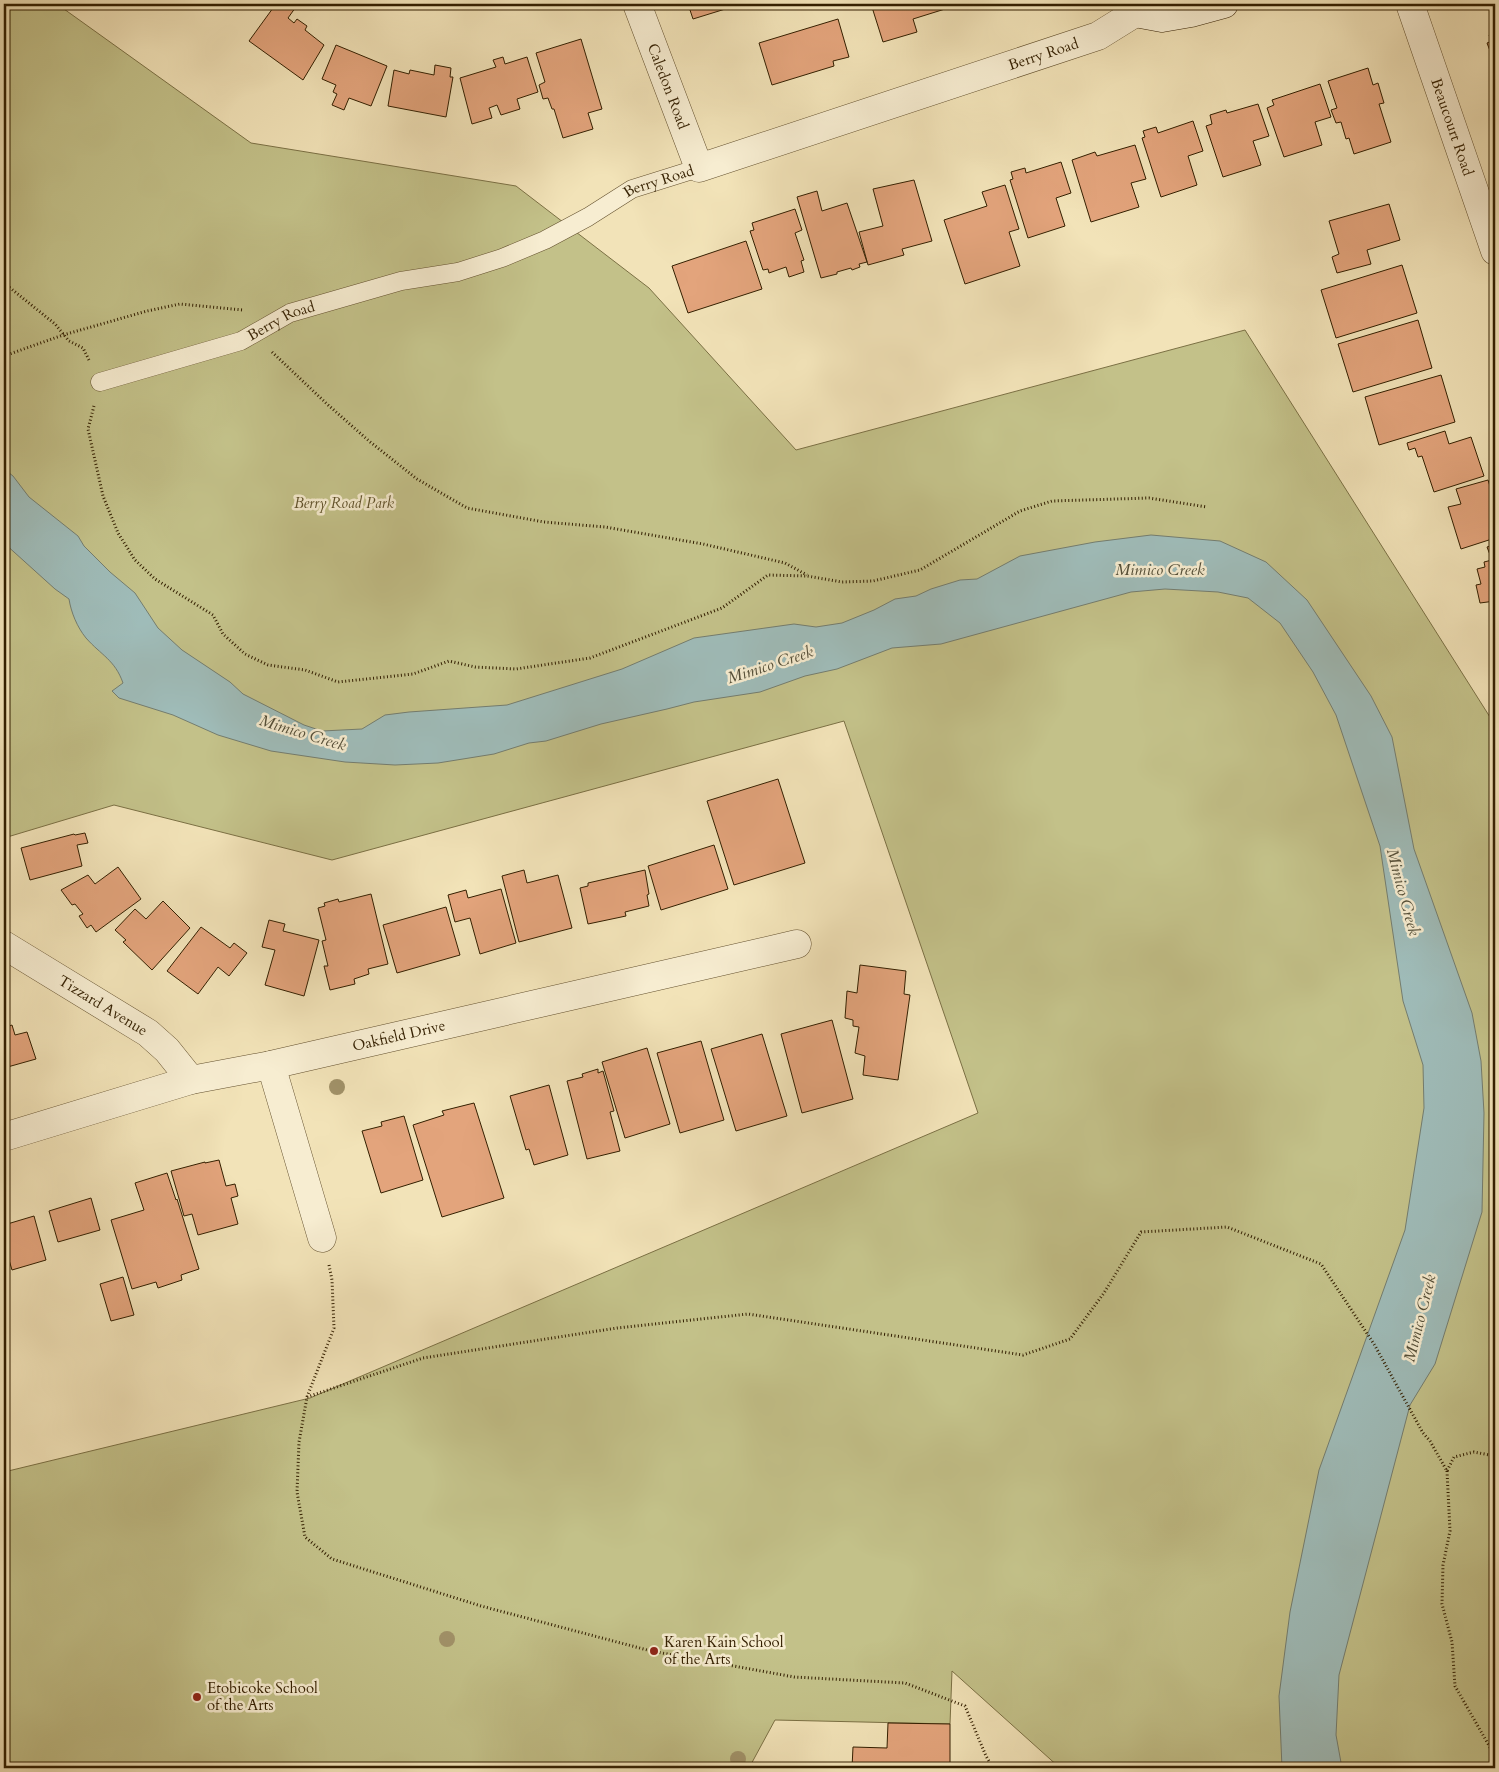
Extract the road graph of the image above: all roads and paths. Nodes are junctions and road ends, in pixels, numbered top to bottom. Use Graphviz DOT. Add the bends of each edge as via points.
graph roads {
  1 [pos="637,4"];
  2 [pos="1224,4"];
  3 [pos="1410,4"];
  4 [pos="1131,8"];
  5 [pos="700,168"];
  6 [pos="1495,251"];
  7 [pos="4,283"];
  8 [pos="244,310"];
  9 [pos="253,334"];
  10 [pos="63,335"];
  11 [pos="4,356"];
  12 [pos="100,382"];
  13 [pos="1207,507"];
  14 [pos="807,576"];
  15 [pos="797,944"];
  16 [pos="4,945"];
  17 [pos="271,1065"];
  18 [pos="191,1080"];
  19 [pos="4,1137"];
  20 [pos="322,1238"];
  21 [pos="307,1397"];
  22 [pos="1495,1456"];
  23 [pos="1447,1471"];
  24 [pos="1495,1756"];
  25 [pos="993,1768"];
  1 -- 5 [label="street, Caledon Road"];
  2 -- 4 [label="street, Berry Road" via="1162,18"];
  3 -- 6 [label="street, Beaucourt Road"];
  4 -- 5 [label="street, Berry Road" via="1098,36"];
  5 -- 9 [label="lane, Berry Road" via="632,189 580,222 502,258 458,272 401,281 344,297 290,314"];
  7 -- 10 [label="path" via="55,324"];
  8 -- 10 [label="path" via="180,304"];
  9 -- 12 [label="lane, Berry Road"];
  9 -- 14 [label="path" via="370,441 417,479 467,508 703,544 785,564"];
  10 -- 11 [label="path"];
  10 -- 12 [label="path" via="83,348"];
  12 -- 14 [label="path" via="88,429 103,496 118,533 135,560 155,579 213,615 223,634 245,654 268,665 305,670 338,682 413,674 449,661 475,667 516,669 590,658 722,608 768,575"];
  13 -- 14 [label="path" via="1149,498 1052,501 1020,512 920,570 873,581 842,582"];
  15 -- 17 [label="street, Oakfield Drive"];
  16 -- 18 [label="street, Tizzard Avenue" via="148,1033 167,1050"];
  17 -- 18 [label="street, Oakfield Drive"];
  17 -- 20 [label="street"];
  18 -- 19 [label="street, Oakfield Drive"];
  20 -- 21 [label="path" via="332,1280 334,1328"];
  21 -- 23 [label="path" via="423,1358 617,1328 748,1314 1023,1355 1070,1339 1104,1293 1141,1232 1227,1227 1321,1264 1374,1344"];
  21 -- 25 [label="path" via="298,1442 297,1492 305,1537 332,1559 481,1606 651,1651 794,1677 905,1683 965,1706"];
  22 -- 23 [label="path" via="1474,1452 1454,1457"];
  23 -- 24 [label="path" via="1450,1531 1443,1565 1442,1604 1452,1642 1456,1686"];
}
